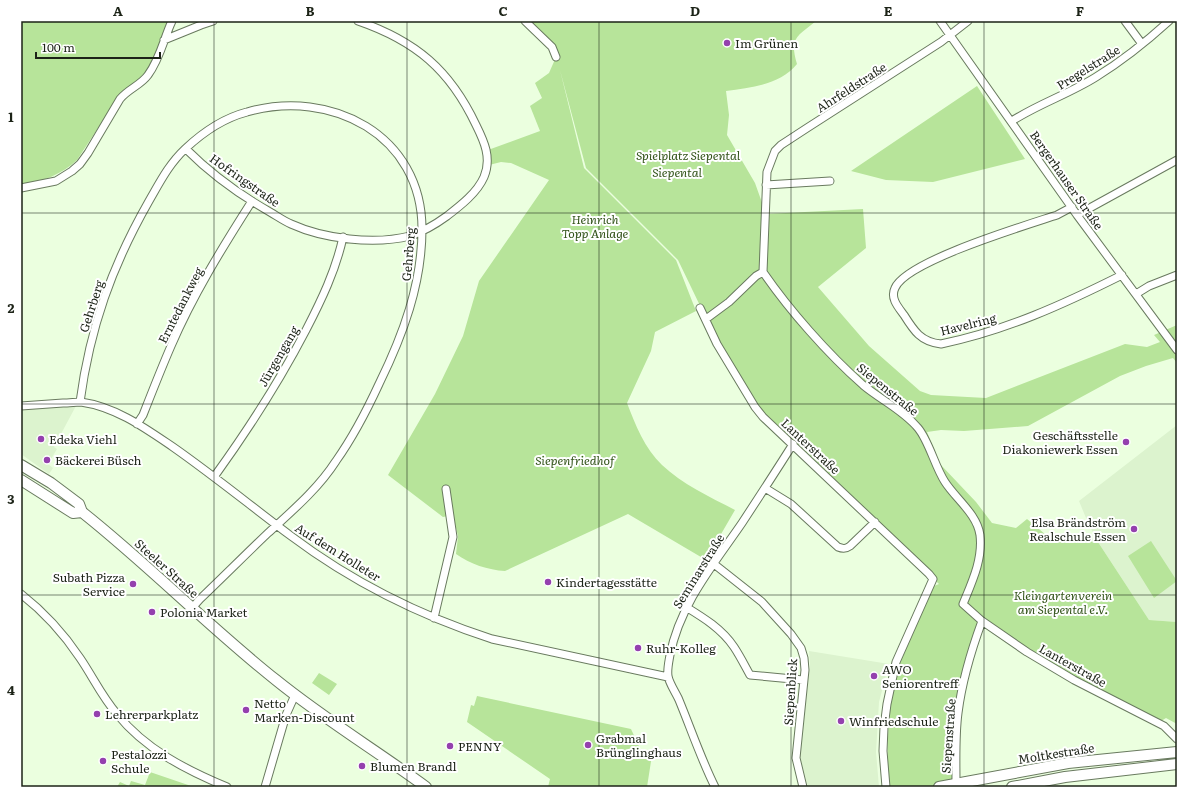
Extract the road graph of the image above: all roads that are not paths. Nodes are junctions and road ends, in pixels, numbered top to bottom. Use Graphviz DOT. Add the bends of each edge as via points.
graph roads {
  1 [pos="172,21"];
  2 [pos="213,21"];
  3 [pos="358,21"];
  4 [pos="525,21"];
  5 [pos="940,21"];
  6 [pos="968,21"];
  7 [pos="1125,21"];
  8 [pos="1170,21"];
  9 [pos="950,35"];
  10 [pos="164,40"];
  11 [pos="1142,44"];
  12 [pos="556,57"];
  13 [pos="1012,121"];
  14 [pos="186,149"];
  15 [pos="1177,160"];
  16 [pos="830,181"];
  17 [pos="766,185"];
  18 [pos="21,188"];
  19 [pos="252,201"];
  20 [pos="1072,207"];
  21 [pos="1077,215"];
  22 [pos="422,230"];
  23 [pos="343,237"];
  24 [pos="763,272"];
  25 [pos="1122,275"];
  26 [pos="1177,275"];
  27 [pos="1136,294"];
  28 [pos="700,308"];
  29 [pos="706,319"];
  30 [pos="1177,350"];
  31 [pos="80,402"];
  32 [pos="21,406"];
  33 [pos="137,424"];
  34 [pos="793,444"];
  35 [pos="21,465"];
  36 [pos="214,477"];
  37 [pos="21,480"];
  38 [pos="765,488"];
  39 [pos="446,489"];
  40 [pos="82,512"];
  41 [pos="875,522"];
  42 [pos="277,525"];
  43 [pos="714,564"];
  44 [pos="21,594"];
  45 [pos="963,604"];
  46 [pos="686,607"];
  47 [pos="192,608"];
  48 [pos="434,618"];
  49 [pos="982,621"];
  50 [pos="668,677"];
  51 [pos="804,680"];
  52 [pos="295,695"];
  53 [pos="1177,739"];
  54 [pos="1177,752"];
  55 [pos="1177,764"];
  56 [pos="956,783"];
  57 [pos="227,787"];
  58 [pos="264,787"];
  59 [pos="426,787"];
  60 [pos="715,787"];
  61 [pos="802,787"];
  62 [pos="886,787"];
  63 [pos="939,787"];
  64 [pos="1013,787"];
  1 -- 10 [label="street"];
  2 -- 10 [label="street"];
  3 -- 22 [label="street, Hofringstraße" via="401,39 439,68 457,90 484,140 487,158 484,176 479,185 448,215"];
  4 -- 12 [label="street" via="552,47"];
  5 -- 9 [label="street, Bergerhauser Straße"];
  6 -- 9 [label="street, Ahrfeldstraße"];
  7 -- 11 [label="street"];
  8 -- 11 [label="street, Pregelstraße"];
  9 -- 13 [label="street, Bergerhauser Straße"];
  9 -- 17 [label="street, Ahrfeldstraße" via="781,145 768,165"];
  10 -- 18 [label="street" via="149,74 120,99 80,164 56,181"];
  11 -- 13 [label="street, Pregelstraße" via="1096,77"];
  13 -- 20 [label="street, Bergerhauser Straße"];
  14 -- 19 [label="street, Hofringstraße"];
  14 -- 22 [label="street, Gehrberg" via="212,128 251,111 299,105 344,115 378,134 391,145 404,162 418,195"];
  14 -- 31 [label="street, Gehrberg" via="168,168 152,195 131,232 113,273 99,310 86,360"];
  15 -- 21 [label="street"];
  16 -- 17 [label="street"];
  17 -- 24 [label="street, Ahrfeldstraße"];
  19 -- 23 [label="street, Hofringstraße" via="291,224 322,234"];
  19 -- 33 [label="street, Erntedankweg" via="230,234 193,300"];
  20 -- 21 [label="street, Bergerhauser Straße"];
  20 -- 25 [label="street, Havelring" via="1057,215 927,262 895,287 896,304 918,334 932,343 941,344 991,331 1039,314"];
  21 -- 25 [label="street, Bergerhauser Straße"];
  22 -- 23 [label="street, Hofringstraße" via="411,235 382,239"];
  22 -- 42 [label="street, Gehrberg" via="419,269 411,307 391,360 375,393 336,462"];
  23 -- 36 [label="street, Jürgengang" via="326,288 284,372"];
  24 -- 29 [label="street"];
  24 -- 45 [label="street, Siepenstraße" via="786,303 826,348 863,384 918,428 944,481 974,520 980,535 980,554 977,570"];
  25 -- 27 [label="street, Bergerhauser Straße"];
  26 -- 27 [label="street"];
  27 -- 30 [label="street, Bergerhauser Straße"];
  28 -- 29 [label="street, Lanterstraße"];
  29 -- 34 [label="street, Lanterstraße" via="755,407"];
  31 -- 32 [label="street, Auf dem Holleter"];
  31 -- 33 [label="street, Auf dem Holleter" via="110,410"];
  33 -- 36 [label="street, Auf dem Holleter"];
  34 -- 38 [label="street, Seminarstraße"];
  34 -- 41 [label="street, Lanterstraße"];
  35 -- 40 [label="main road, Steeler Straße" via="79,504"];
  36 -- 42 [label="street, Auf dem Holleter"];
  37 -- 40 [label="main road, Steeler Straße" via="73,513"];
  38 -- 41 [label="street" via="791,504 838,547 846,549"];
  38 -- 43 [label="street, Seminarstraße"];
  39 -- 48 [label="street" via="454,538"];
  40 -- 47 [label="main road, Steeler Straße"];
  41 -- 62 [label="street, Lanterstraße" via="933,579 896,662 884,727"];
  42 -- 47 [label="street, Gehrberg"];
  42 -- 48 [label="street, Auf dem Holleter" via="373,588"];
  43 -- 46 [label="street, Seminarstraße"];
  43 -- 51 [label="street, Siepenblick" via="762,602 791,634 801,648 804,658"];
  44 -- 57 [label="street" via="52,622 67,640 116,714 133,732 182,766"];
  45 -- 49 [label="street, Lanterstraße"];
  46 -- 50 [label="street, Seminarstraße" via="672,647"];
  46 -- 51 [label="street" via="706,619 728,639 750,675"];
  47 -- 52 [label="main road, Steeler Straße"];
  48 -- 50 [label="street, Auf dem Holleter" via="492,639"];
  49 -- 53 [label="street, Lanterstraße" via="1056,670 1164,726"];
  49 -- 56 [label="street, Siepenstraße" via="972,648 961,693 956,743"];
  50 -- 60 [label="street"];
  51 -- 61 [label="street, Siepenblick" via="796,758"];
  52 -- 58 [label="street" via="286,715"];
  52 -- 59 [label="main road, Steeler Straße"];
  54 -- 56 [label="main road, Moltkestraße" via="1068,763"];
  55 -- 64 [label="main road" via="1065,777"];
  56 -- 63 [label="main road, Moltkestraße"];
}
